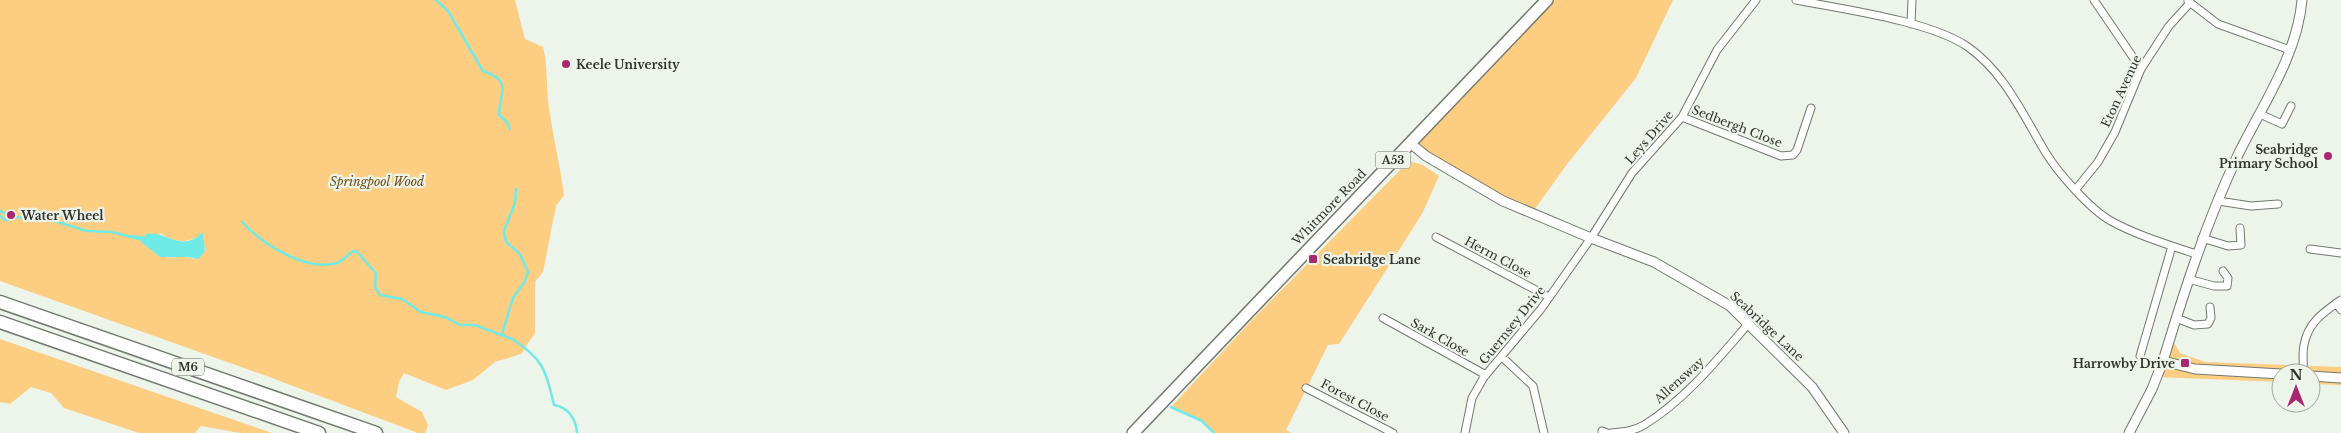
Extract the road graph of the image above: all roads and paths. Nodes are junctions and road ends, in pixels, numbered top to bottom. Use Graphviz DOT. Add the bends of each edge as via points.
graph roads {
  1 [pos="1547,0"];
  2 [pos="1756,0"];
  3 [pos="1796,0"];
  4 [pos="1912,0"];
  5 [pos="2094,0"];
  6 [pos="2302,0"];
  7 [pos="2188,2"];
  8 [pos="1911,24"];
  9 [pos="2290,50"];
  10 [pos="2142,69"];
  11 [pos="2292,106"];
  12 [pos="1811,108"];
  13 [pos="2260,114"];
  14 [pos="1682,118"];
  15 [pos="1410,143"];
  16 [pos="2076,189"];
  17 [pos="2218,201"];
  18 [pos="2278,204"];
  19 [pos="2240,228"];
  20 [pos="1436,237"];
  21 [pos="1591,238"];
  22 [pos="2202,238"];
  23 [pos="2172,246"];
  24 [pos="2310,249"];
  25 [pos="2341,253"];
  26 [pos="2196,254"];
  27 [pos="2223,271"];
  28 [pos="2188,279"];
  29 [pos="1549,298"];
  30 [pos="0,302"];
  31 [pos="2338,302"];
  32 [pos="2210,306"];
  33 [pos="2341,310"];
  34 [pos="1383,318"];
  35 [pos="2176,318"];
  36 [pos="0,322"];
  37 [pos="1749,323"];
  38 [pos="2140,356"];
  39 [pos="1502,357"];
  40 [pos="2163,361"];
  41 [pos="2303,363"];
  42 [pos="2271,373"];
  43 [pos="1486,374"];
  44 [pos="2321,377"];
  45 [pos="2341,378"];
  46 [pos="1306,388"];
  47 [pos="319,433"];
  48 [pos="376,433"];
  49 [pos="1133,433"];
  50 [pos="1393,433"];
  51 [pos="1466,433"];
  52 [pos="1544,433"];
  53 [pos="1611,433"];
  54 [pos="1844,433"];
  55 [pos="2129,433"];
  1 -- 15 [label="highway, Whitmore Road / A53"];
  2 -- 14 [label="street, Leys Drive" via="1717,50"];
  3 -- 8 [label="street"];
  4 -- 8 [label="street"];
  5 -- 10 [label="street"];
  6 -- 9 [label="street" via="2301,16"];
  7 -- 9 [label="street" via="2218,24"];
  7 -- 10 [label="street, Eton Avenue"];
  8 -- 16 [label="street" via="1967,46 1995,72 2022,109 2047,155"];
  9 -- 13 [label="street"];
  10 -- 16 [label="street, Eton Avenue" via="2115,132 2098,162"];
  11 -- 13 [label="street" via="2282,124"];
  12 -- 14 [label="street, Sedbergh Close" via="1797,150 1793,155 1782,156"];
  13 -- 17 [label="street"];
  14 -- 21 [label="street, Leys Drive" via="1632,173"];
  15 -- 21 [label="street, Seabridge Lane" via="1426,156 1503,201"];
  15 -- 49 [label="highway, Whitmore Road / A53"];
  16 -- 23 [label="street" via="2095,210 2112,221"];
  17 -- 18 [label="street" via="2251,206"];
  17 -- 22 [label="street"];
  19 -- 22 [label="street" via="2241,246 2228,246"];
  20 -- 29 [label="street, Herm Close"];
  21 -- 29 [label="street, Guernsey Drive"];
  21 -- 37 [label="street, Seabridge Lane" via="1654,262 1710,292"];
  22 -- 26 [label="street"];
  23 -- 26 [label="street"];
  23 -- 38 [label="street"];
  24 -- 25 [label="street"];
  26 -- 28 [label="street"];
  27 -- 28 [label="street" via="2228,278 2227,286"];
  28 -- 35 [label="street"];
  29 -- 39 [label="street, Guernsey Drive"];
  30 -- 48 [label="highway, M6"];
  31 -- 33 [label="street"];
  31 -- 41 [label="street" via="2323,311 2308,333"];
  32 -- 35 [label="street" via="2208,324 2194,325"];
  34 -- 43 [label="street, Sark Close"];
  35 -- 40 [label="street"];
  36 -- 47 [label="highway, M6"];
  37 -- 53 [label="street, Allensway" via="1707,371 1669,406 1643,426"];
  37 -- 54 [label="street, Seabridge Lane" via="1812,387"];
  39 -- 43 [label="street, Guernsey Drive"];
  39 -- 52 [label="street" via="1534,386"];
  40 -- 42 [label="street" via="2195,369"];
  40 -- 55 [label="street"];
  43 -- 51 [label="street, Guernsey Drive" via="1472,398"];
  44 -- 45 [label="street"];
  46 -- 50 [label="street, Forest Close"];
}
